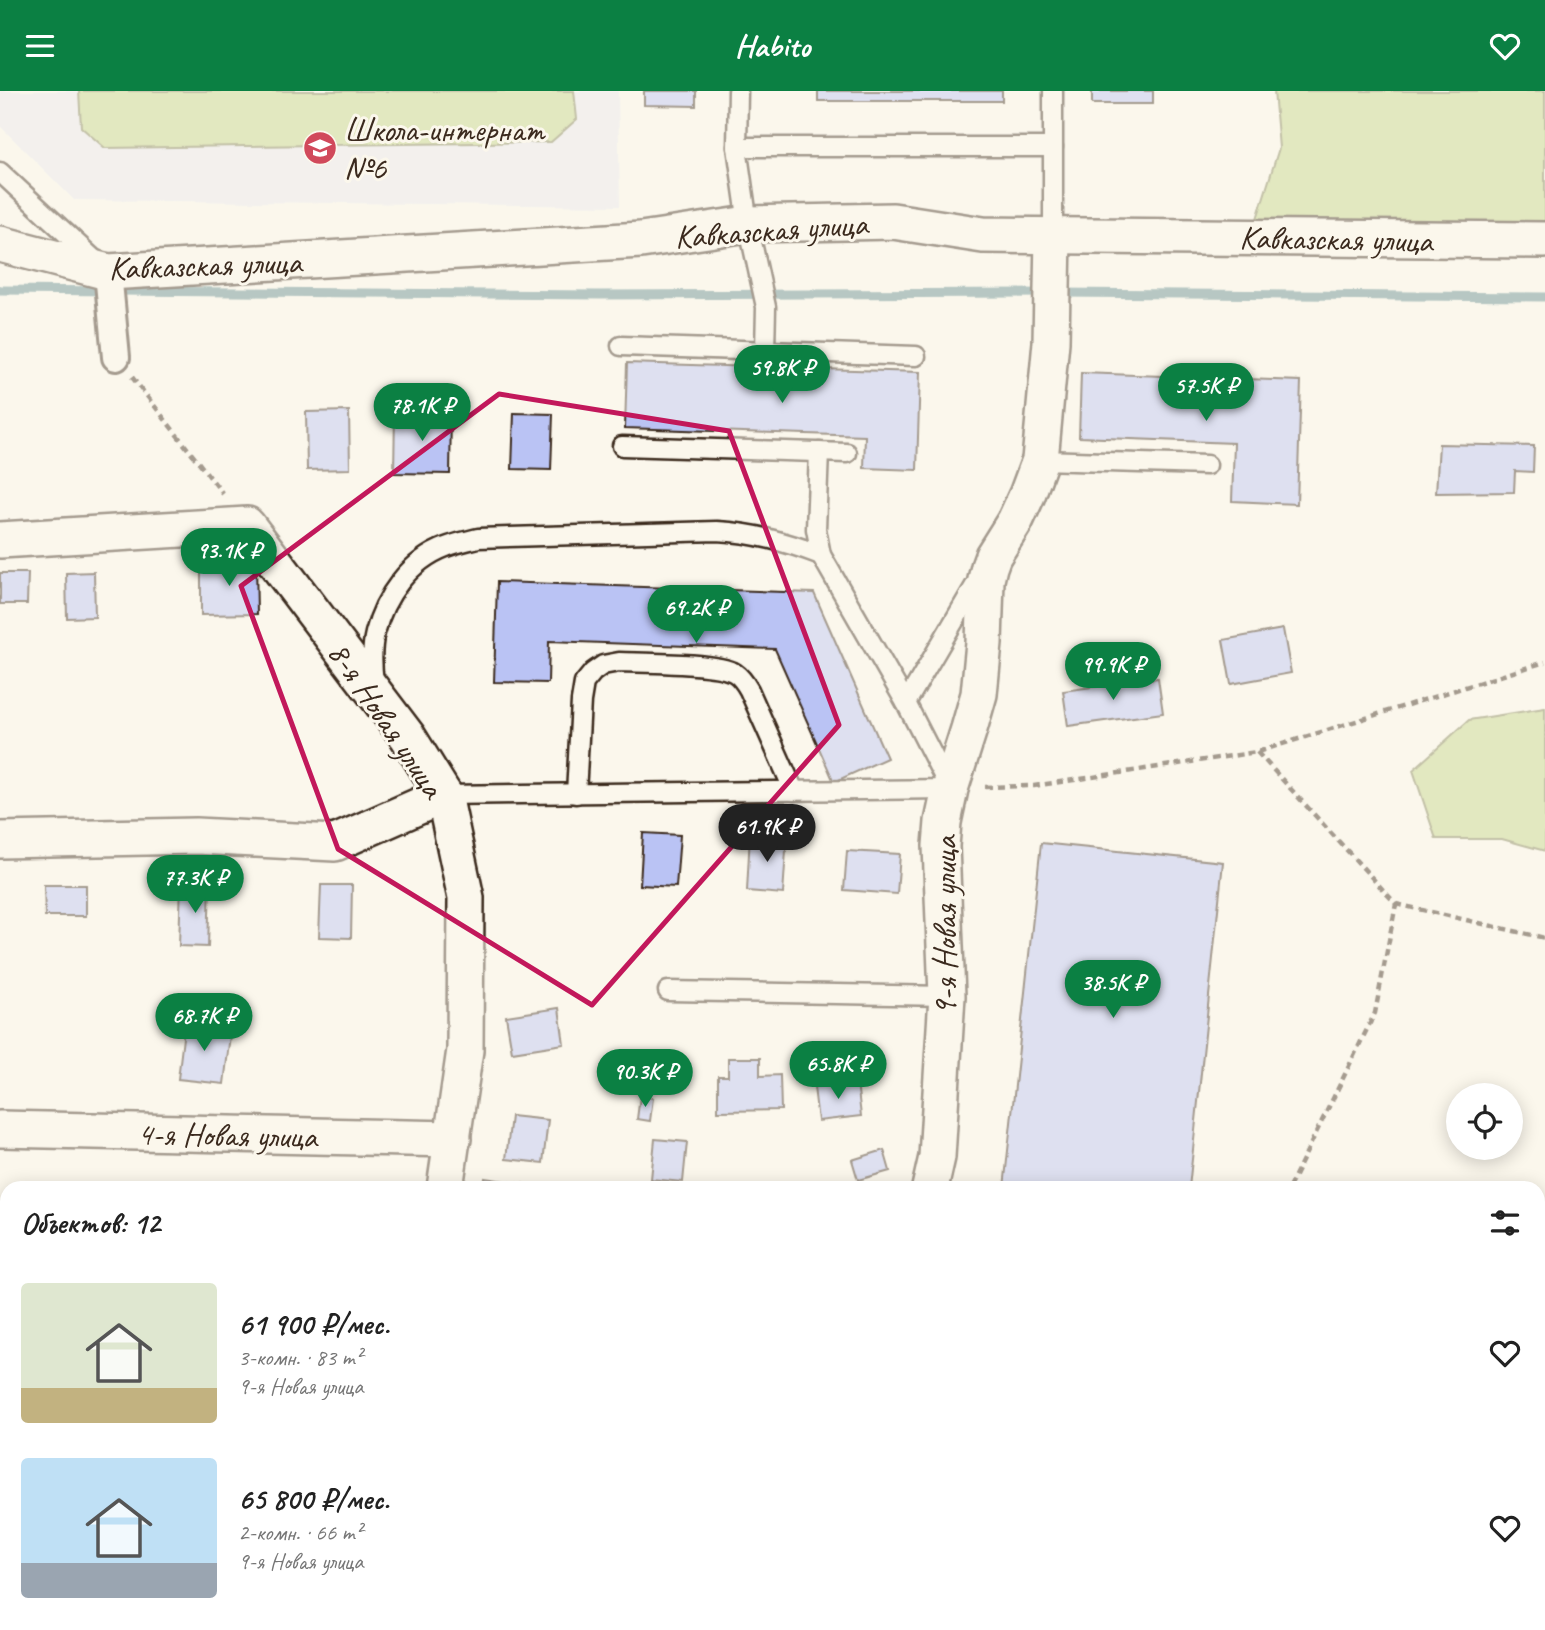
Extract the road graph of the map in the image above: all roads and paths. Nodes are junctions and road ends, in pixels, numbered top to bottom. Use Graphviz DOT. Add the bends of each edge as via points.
graph roads {
  1 [pos="738,91"];
  2 [pos="1053,91"];
  3 [pos="737,147"];
  4 [pos="1053,147"];
  5 [pos="0,172"];
  6 [pos="748,224"];
  7 [pos="1545,240"];
  8 [pos="0,244"];
  9 [pos="1052,246"];
  10 [pos="108,272"];
  11 [pos="621,346"];
  12 [pos="765,351"];
  13 [pos="916,356"];
  14 [pos="116,357"];
  15 [pos="622,446"];
  16 [pos="819,453"];
  17 [pos="847,453"];
  18 [pos="1040,460"];
  19 [pos="1207,465"];
  20 [pos="247,526"];
  21 [pos="0,540"];
  22 [pos="821,555"];
  23 [pos="989,567"];
  24 [pos="1545,662"];
  25 [pos="375,694"];
  26 [pos="906,703"];
  27 [pos="1257,752"];
  28 [pos="950,789"];
  29 [pos="794,791"];
  30 [pos="576,794"];
  31 [pos="444,795"];
  32 [pos="0,840"];
  33 [pos="1396,904"];
  34 [pos="1545,938"];
  35 [pos="668,991"];
  36 [pos="947,996"];
  37 [pos="0,1129"];
  38 [pos="453,1139"];
  39 [pos="446,1181"];
  40 [pos="932,1181"];
  41 [pos="1292,1181"];
  1 -- 3 [label="lane"];
  2 -- 4 [label="lane"];
  3 -- 4 [label="lane"];
  3 -- 6 [label="lane"];
  4 -- 9 [label="lane"];
  5 -- 10 [label="lane"];
  6 -- 9 [label="street, Кавказская улица" via="893,221"];
  6 -- 10 [label="street, Кавказская улица" via="641,240"];
  6 -- 12 [label="lane" via="766,307"];
  7 -- 9 [label="street, Кавказская улица"];
  8 -- 10 [label="street, Кавказская улица"];
  9 -- 18 [label="street" via="1051,342"];
  10 -- 14 [label="street"];
  11 -- 12 [label="lane"];
  12 -- 13 [label="lane"];
  14 -- 20 [label="path"];
  15 -- 16 [label="lane"];
  16 -- 17 [label="lane"];
  16 -- 22 [label="lane"];
  18 -- 19 [label="lane"];
  18 -- 23 [label="street" via="1015,521"];
  20 -- 21 [label="street"];
  20 -- 25 [label="street, 8-я Новая улица"];
  22 -- 25 [label="lane" via="768,537 717,531 478,538 444,547 404,576 385,604 374,635"];
  22 -- 26 [label="lane"];
  23 -- 26 [label="lane" via="972,588"];
  23 -- 28 [label="street, 9-я Новая улица" via="979,694"];
  24 -- 27 [label="path"];
  25 -- 31 [label="street, 8-я Новая улица"];
  26 -- 28 [label="lane"];
  27 -- 28 [label="path" via="1034,786"];
  27 -- 33 [label="path"];
  28 -- 29 [label="lane"];
  28 -- 36 [label="street, 9-я Новая улица" via="941,846"];
  29 -- 30 [label="lane"];
  29 -- 30 [label="lane" via="749,690 733,671 716,666 619,662 603,665 584,683"];
  30 -- 31 [label="lane"];
  31 -- 32 [label="street" via="335,843 196,836"];
  31 -- 38 [label="street, 8-я Новая улица" via="466,898 465,1050"];
  33 -- 34 [label="path"];
  33 -- 41 [label="path" via="1375,1013"];
  35 -- 36 [label="lane"];
  36 -- 40 [label="street, 9-я Новая улица"];
  37 -- 38 [label="street, 4-я Новая улица"];
  38 -- 39 [label="street, 8-я Новая улица"];
}
